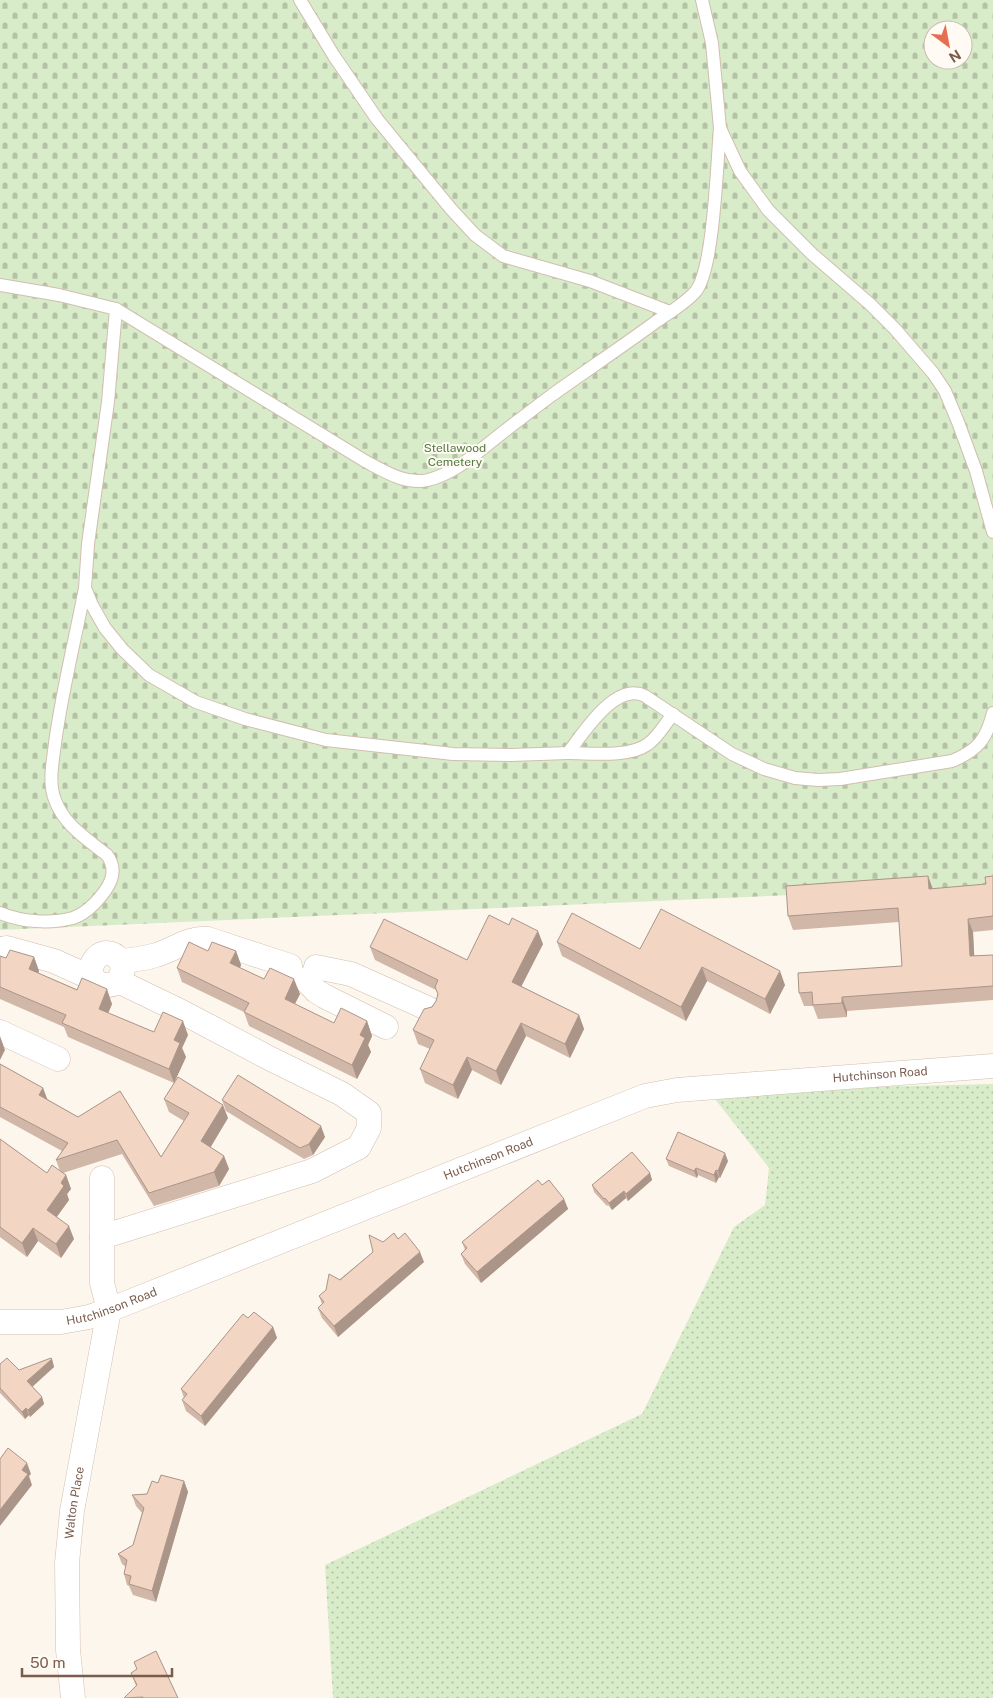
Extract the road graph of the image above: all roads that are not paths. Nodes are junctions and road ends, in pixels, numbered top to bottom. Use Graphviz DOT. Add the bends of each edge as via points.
graph roads {
  1 [pos="300,0"];
  2 [pos="702,0"];
  3 [pos="720,128"];
  4 [pos="0,285"];
  5 [pos="116,309"];
  6 [pos="670,312"];
  7 [pos="993,532"];
  8 [pos="85,588"];
  9 [pos="993,713"];
  10 [pos="673,714"];
  11 [pos="568,753"];
  12 [pos="0,913"];
  13 [pos="0,949"];
  14 [pos="54,961"];
  15 [pos="116,968"];
  16 [pos="304,970"];
  17 [pos="429,1009"];
  18 [pos="386,1027"];
  19 [pos="0,1032"];
  20 [pos="58,1059"];
  21 [pos="993,1066"];
  22 [pos="102,1178"];
  23 [pos="102,1237"];
  24 [pos="108,1310"];
  25 [pos="0,1322"];
  26 [pos="73,1698"];
  1 -- 6 [label="lane" via="377,119 476,235 503,256 590,282"];
  2 -- 3 [label="lane" via="712,43"];
  3 -- 6 [label="lane" via="709,253 697,290"];
  3 -- 7 [label="lane" via="740,171 768,210 883,317 933,373 958,422"];
  4 -- 5 [label="lane"];
  5 -- 6 [label="lane" via="365,461 414,482 445,475"];
  5 -- 8 [label="lane"];
  8 -- 11 [label="lane" via="105,628 149,674 196,702 245,719 326,740 453,754"];
  8 -- 12 [label="lane" via="59,720 51,783 55,800 66,820 110,860 111,882 88,910 75,918 35,921"];
  9 -- 10 [label="lane" via="986,735 978,745 970,754 952,761 818,780 795,778 732,754"];
  10 -- 11 [label="lane" via="649,743 636,750"];
  10 -- 11 [label="lane" via="640,694 623,695 609,704"];
  13 -- 14 [label="street"];
  14 -- 15 [label="street"];
  14 -- 15 [label="street" via="103,985 114,984"];
  15 -- 16 [label="street" via="191,940 208,939"];
  15 -- 23 [label="street" via="182,1012 342,1094 369,1113 369,1128 359,1148 312,1171"];
  16 -- 17 [label="street" via="351,974"];
  16 -- 18 [label="street" via="316,991"];
  19 -- 20 [label="street"];
  21 -- 24 [label="street, Hutchinson Road" via="677,1090 645,1096"];
  22 -- 23 [label="street"];
  23 -- 24 [label="street" via="102,1283"];
  24 -- 25 [label="street, Hutchinson Road" via="61,1322"];
  24 -- 26 [label="street, Walton Place" via="72,1511 67,1563 68,1650"];
}
